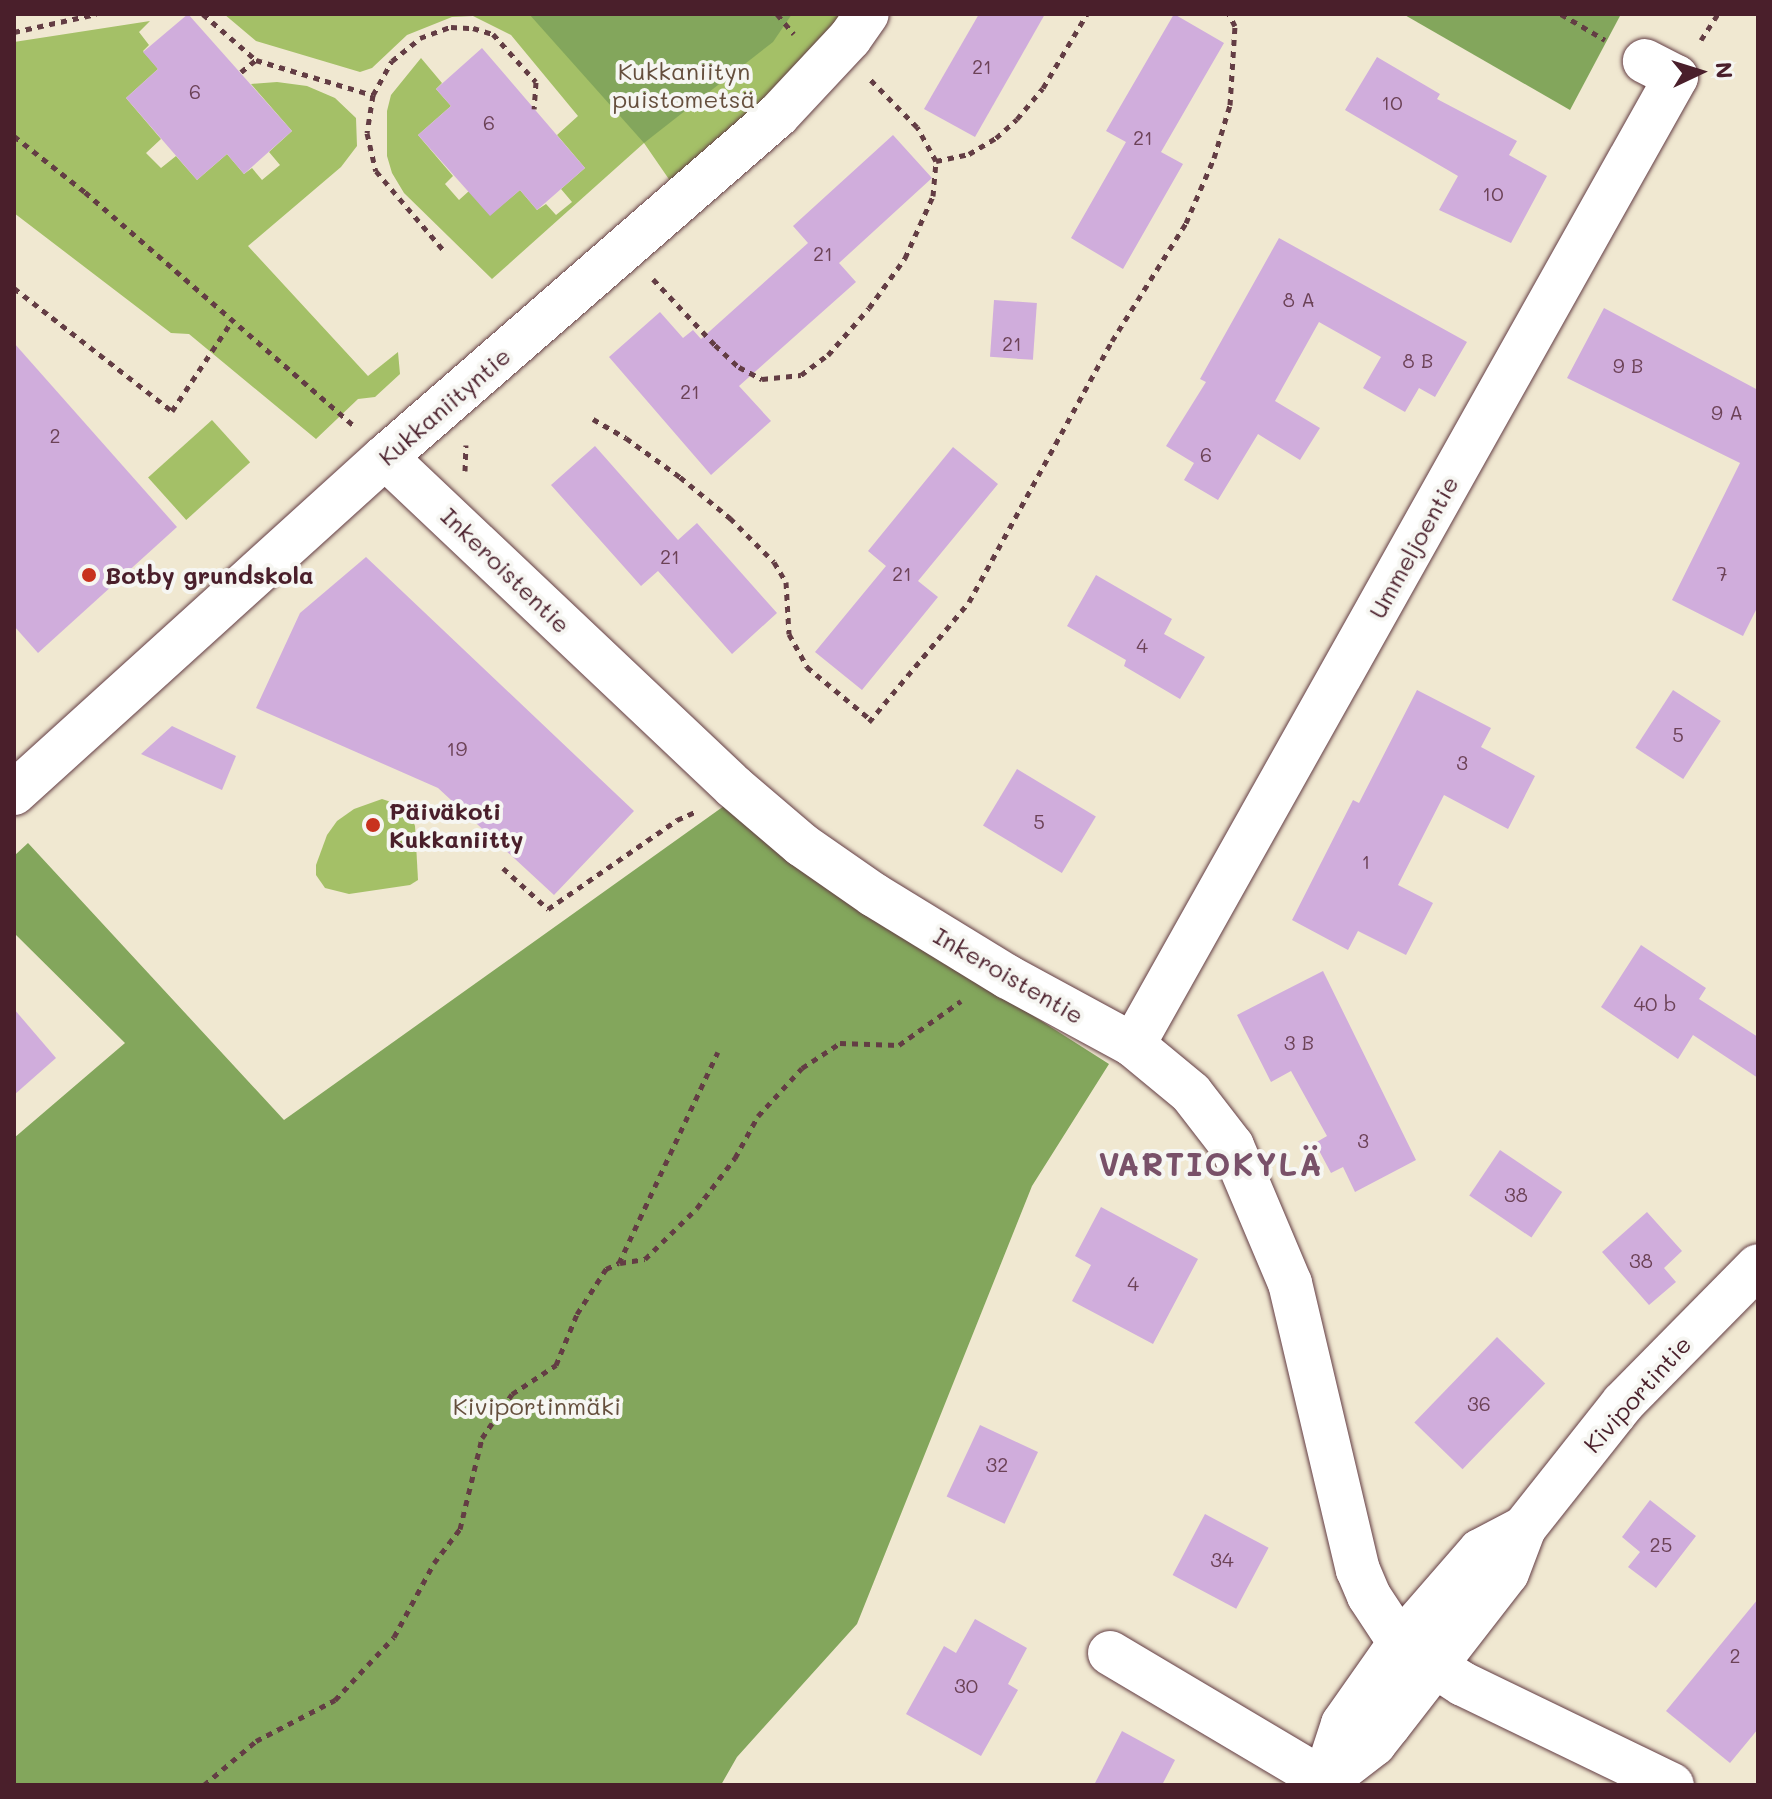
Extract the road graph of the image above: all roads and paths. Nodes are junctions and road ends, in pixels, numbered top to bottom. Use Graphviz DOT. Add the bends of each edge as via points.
graph roads {
  1 [pos="96,14"];
  2 [pos="203,14"];
  3 [pos="777,14"];
  4 [pos="867,14"];
  5 [pos="1087,14"];
  6 [pos="1229,14"];
  7 [pos="14,32"];
  8 [pos="794,34"];
  9 [pos="256,60"];
  10 [pos="1645,61"];
  11 [pos="861,70"];
  12 [pos="241,72"];
  13 [pos="373,95"];
  14 [pos="534,109"];
  15 [pos="14,136"];
  16 [pos="936,161"];
  17 [pos="444,251"];
  18 [pos="644,269"];
  19 [pos="14,288"];
  20 [pos="232,321"];
  21 [pos="593,419"];
  22 [pos="466,442"];
  23 [pos="371,443"];
  24 [pos="465,483"];
  25 [pos="14,793"];
  26 [pos="706,807"];
  27 [pos="503,868"];
  28 [pos="1008,977"];
  29 [pos="1133,1045"];
  30 [pos="718,1052"];
  31 [pos="619,1263"];
  32 [pos="1758,1266"];
  33 [pos="1110,1653"];
  34 [pos="1418,1654"];
  35 [pos="1325,1783"];
  36 [pos="204,1785"];
  37 [pos="1672,1785"];
  1 -- 7 [label="path"];
  2 -- 9 [label="path"];
  3 -- 8 [label="path"];
  4 -- 23 [label="street, Kukkaniityntie" via="778,115"];
  5 -- 16 [label="path" via="1043,88 1017,119 969,154"];
  6 -- 21 [label="path" via="1235,26 1230,105 1186,223 1059,432 969,602 870,721 807,667 789,634 786,582 774,562 680,477"];
  9 -- 12 [label="path"];
  9 -- 13 [label="path"];
  10 -- 29 [label="street, Ummeljoentie" via="1676,77"];
  11 -- 16 [label="path" via="917,127"];
  13 -- 14 [label="path" via="392,61 420,38 451,27 473,28 493,34 536,82"];
  13 -- 17 [label="path" via="367,133 376,171"];
  15 -- 20 [label="path"];
  16 -- 18 [label="path" via="933,196 905,258 828,355 801,375 762,379 739,367"];
  19 -- 20 [label="path" via="172,411"];
  20 -- 23 [label="path"];
  22 -- 24 [label="path"];
  23 -- 25 [label="street, Kukkaniityntie"];
  23 -- 28 [label="street, Inkeroistentie" via="802,845"];
  26 -- 27 [label="path" via="677,820 548,909"];
  28 -- 29 [label="street, Inkeroistentie"];
  28 -- 31 [label="path" via="957,1004 899,1045 840,1043 802,1068 758,1116 735,1158 697,1208 645,1259"];
  29 -- 34 [label="street, Inkeroistentie" via="1191,1093 1232,1146 1290,1283 1358,1570 1369,1596"];
  30 -- 31 [label="path"];
  31 -- 36 [label="path" via="606,1269 577,1314 556,1365 512,1394 482,1438 460,1529 434,1563 394,1637 335,1700 256,1741"];
  32 -- 34 [label="street, Kiviportintie" via="1623,1403 1524,1528 1480,1551"];
  33 -- 35 [label="street"];
  34 -- 35 [label="street, Kiviportintie" via="1343,1724"];
  34 -- 37 [label="street" via="1531,1720"];
}
